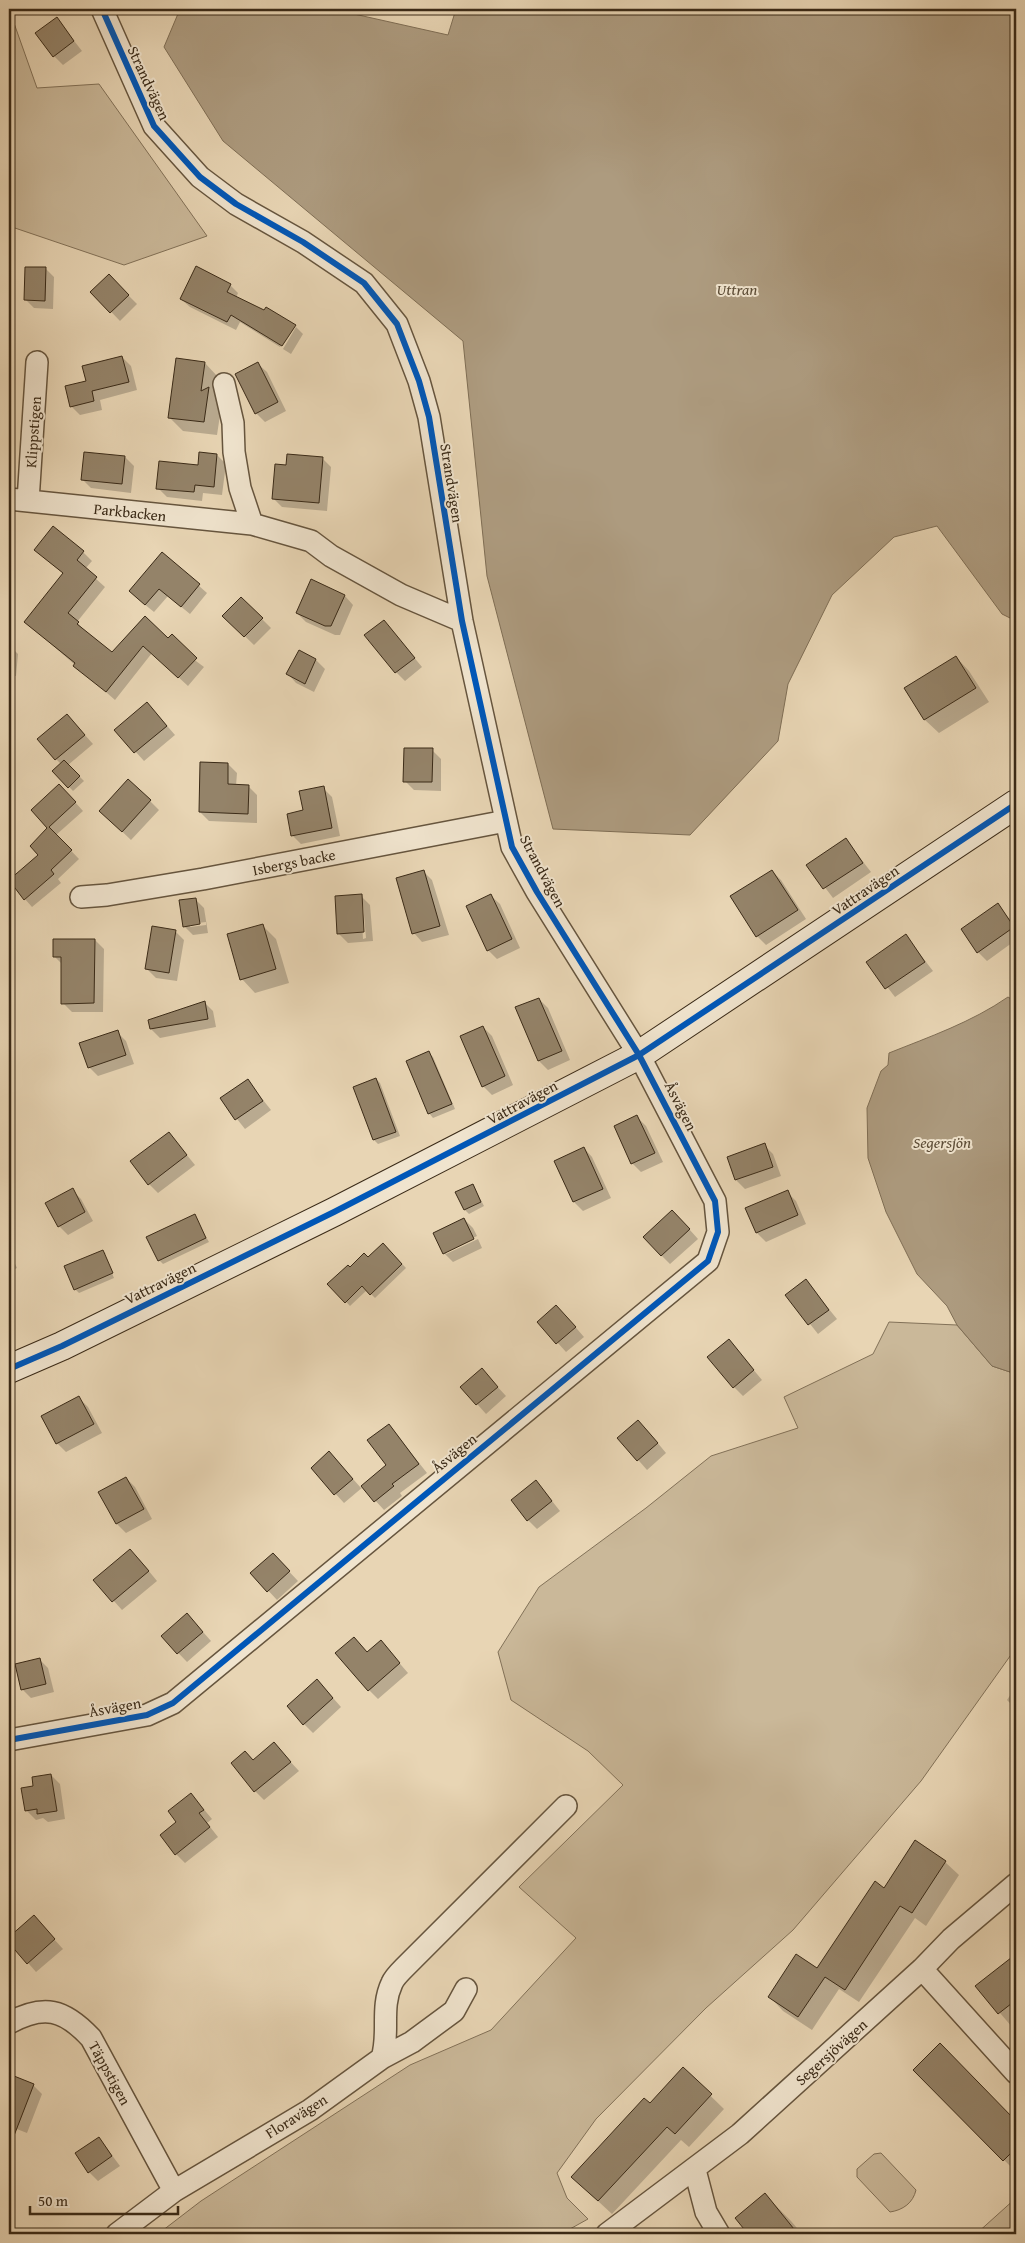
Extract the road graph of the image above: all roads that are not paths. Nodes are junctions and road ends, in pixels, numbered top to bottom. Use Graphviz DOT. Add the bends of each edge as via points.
graph roads {
  1 [pos="102,9"];
  2 [pos="37,362"];
  3 [pos="224,384"];
  4 [pos="19,500"];
  5 [pos="252,524"];
  6 [pos="462,621"];
  7 [pos="1016,804"];
  8 [pos="506,821"];
  9 [pos="81,897"];
  10 [pos="639,1055"];
  11 [pos="9,1368"];
  12 [pos="9,1740"];
  13 [pos="566,1806"];
  14 [pos="1016,1884"];
  15 [pos="922,1969"];
  16 [pos="466,1989"];
  17 [pos="9,2023"];
  18 [pos="382,2058"];
  19 [pos="1016,2073"];
  20 [pos="695,2170"];
  21 [pos="174,2191"];
  22 [pos="117,2234"];
  23 [pos="607,2234"];
  24 [pos="719,2234"];
  1 -- 6 [label="street, Strandvägen" via="154,126 200,177 236,204 303,242 364,283 397,324 429,417"];
  2 -- 4 [label="street, Klippstigen"];
  3 -- 5 [label="street" via="233,423 240,488"];
  4 -- 5 [label="street, Parkbacken"];
  5 -- 6 [label="street, Parkbacken" via="311,541 330,556 401,595"];
  6 -- 8 [label="street, Strandvägen"];
  7 -- 10 [label="street, Vattravägen"];
  8 -- 9 [label="street, Isbergs backe" via="193,881"];
  8 -- 10 [label="street, Strandvägen" via="512,847 537,892"];
  10 -- 11 [label="street, Vattravägen" via="334,1212 62,1346"];
  10 -- 12 [label="street, Åsvägen" via="716,1201 718,1232 708,1261 173,1703 147,1715"];
  13 -- 18 [label="street" via="392,1983 385,2007 386,2043"];
  14 -- 15 [label="street, Segersjövägen" via="951,1939"];
  15 -- 19 [label="street"];
  15 -- 20 [label="street, Segersjövägen" via="813,2070"];
  16 -- 18 [label="street, Floravägen" via="454,2011 412,2042"];
  17 -- 21 [label="street, Täppstigen" via="43,2011 75,2021 90,2038"];
  18 -- 21 [label="street, Floravägen" via="310,2110"];
  20 -- 23 [label="street, Segersjövägen"];
  20 -- 24 [label="street" via="706,2212"];
  21 -- 22 [label="street, Floravägen"];
}
